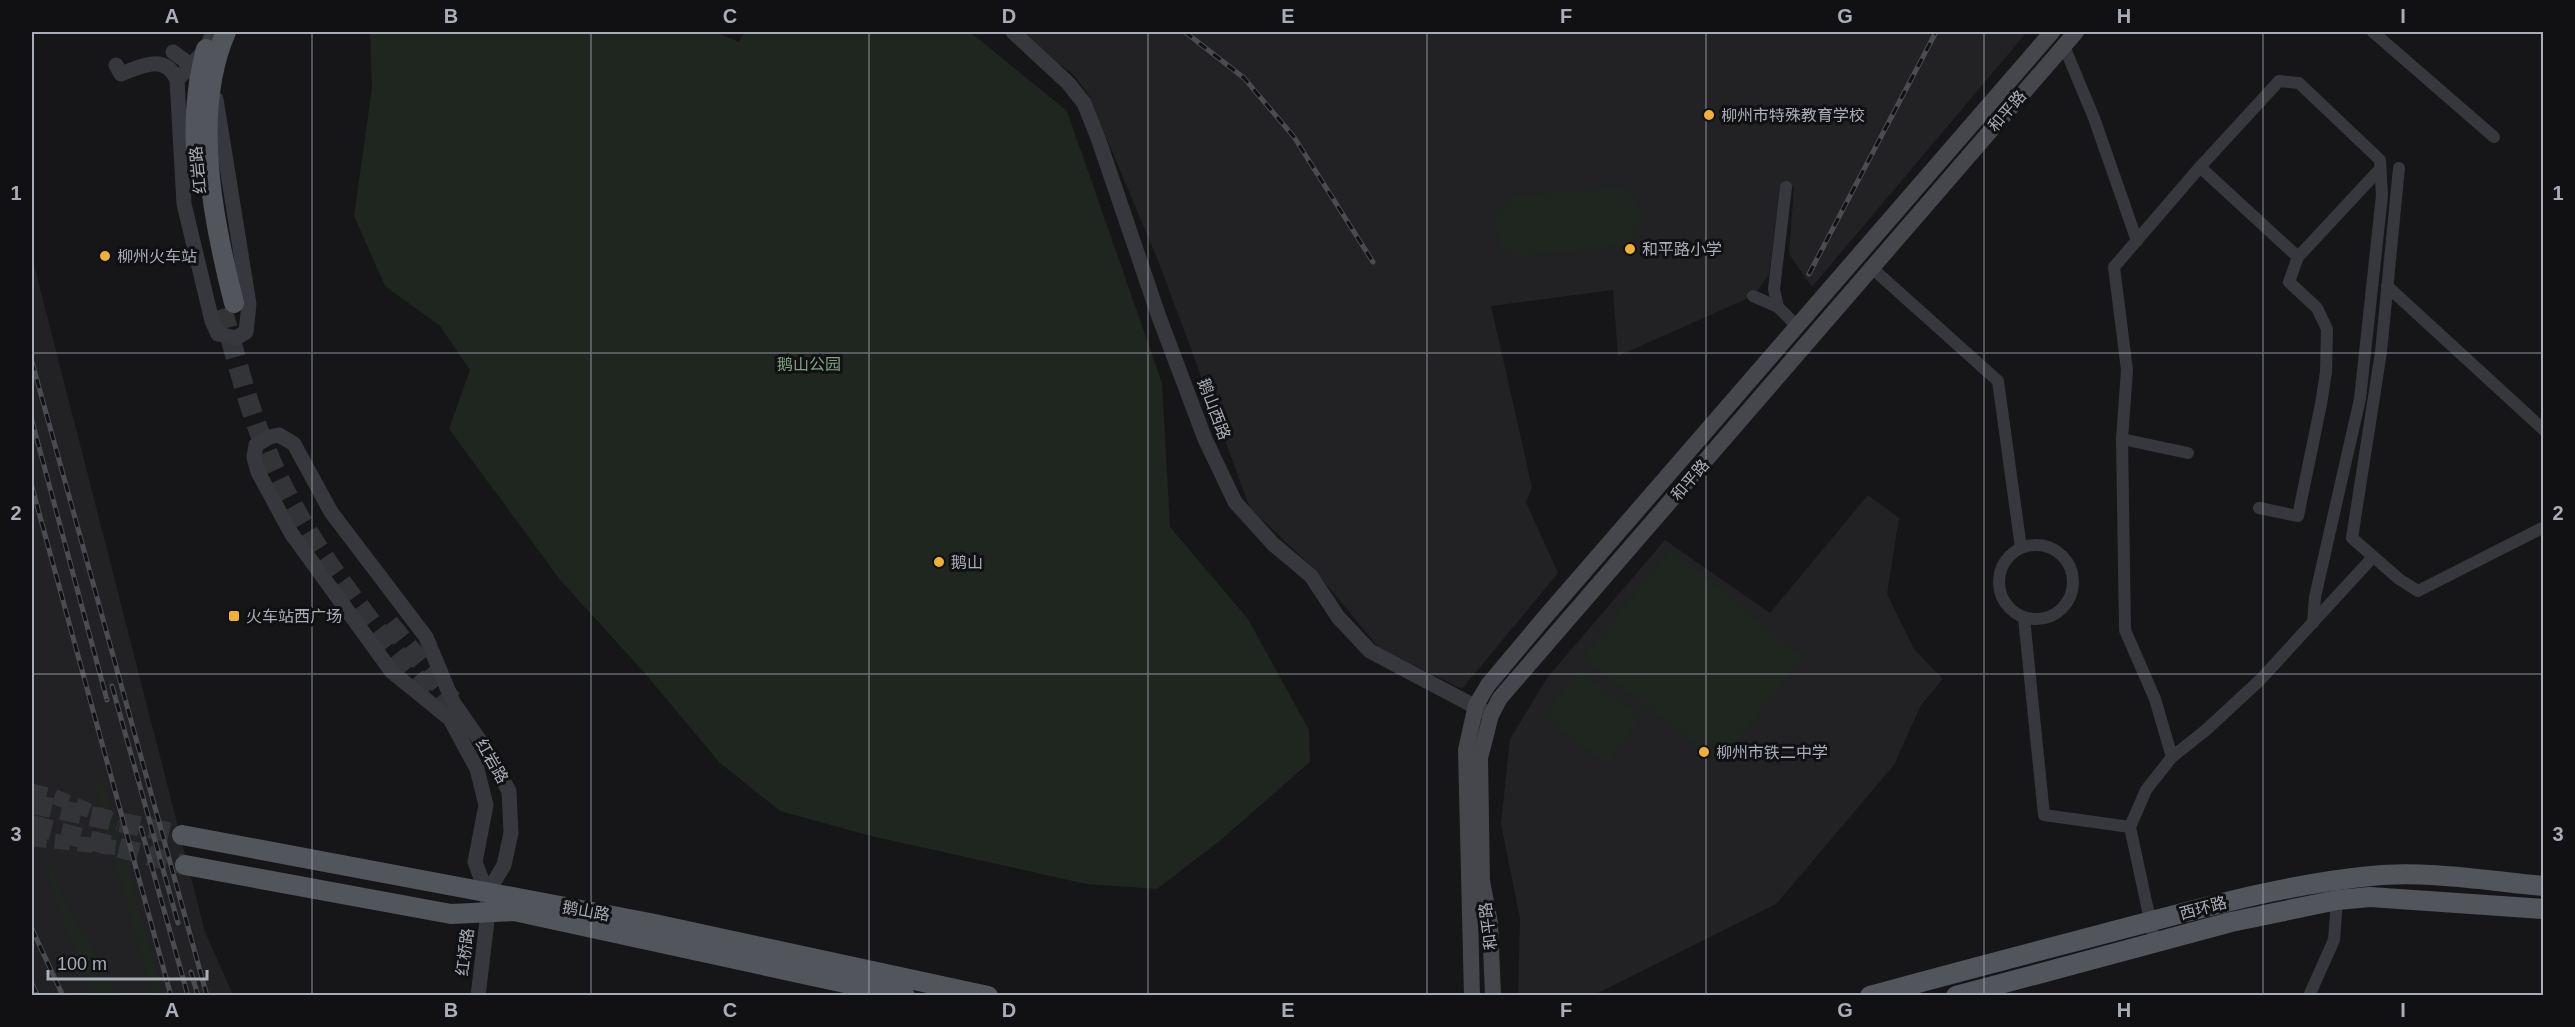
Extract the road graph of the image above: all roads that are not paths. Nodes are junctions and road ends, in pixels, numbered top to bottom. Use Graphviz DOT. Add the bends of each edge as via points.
graph roads {
  1 [pos="226,32"];
  2 [pos="1013,32"];
  3 [pos="2052,32"];
  4 [pos="2076,32"];
  5 [pos="2373,32"];
  6 [pos="209,40"];
  7 [pos="2064,46"];
  8 [pos="173,52"];
  9 [pos="116,64"];
  10 [pos="177,80"];
  11 [pos="205,81"];
  12 [pos="2494,137"];
  13 [pos="2200,167"];
  14 [pos="2399,168"];
  15 [pos="2379,170"];
  16 [pos="1786,187"];
  17 [pos="2137,241"];
  18 [pos="2298,257"];
  19 [pos="1873,269"];
  20 [pos="2387,286"];
  21 [pos="1753,296"];
  22 [pos="228,306"];
  23 [pos="1778,307"];
  24 [pos="1797,326"];
  25 [pos="2544,430"];
  26 [pos="2122,440"];
  27 [pos="2188,453"];
  28 [pos="2259,508"];
  29 [pos="2544,527"];
  30 [pos="2021,548"];
  31 [pos="2373,557"];
  32 [pos="2024,618"];
  33 [pos="2313,623"];
  34 [pos="1475,707"];
  35 [pos="1491,715"];
  36 [pos="2172,757"];
  37 [pos="2130,827"];
  38 [pos="182,835"];
  39 [pos="185,865"];
  40 [pos="2544,886"];
  41 [pos="2337,900"];
  42 [pos="488,903"];
  43 [pos="2544,909"];
  44 [pos="2151,922"];
  45 [pos="2155,943"];
  46 [pos="478,996"];
  47 [pos="905,996"];
  48 [pos="988,996"];
  49 [pos="1472,996"];
  50 [pos="1492,996"];
  51 [pos="1870,996"];
  52 [pos="1956,996"];
  53 [pos="2309,996"];
  1 -- 11 [label="main road, 红岩路"];
  2 -- 34 [label="street, 鹅山西路" via="1084,103 1205,439 1235,502 1273,544 1311,576 1338,617 1370,651"];
  3 -- 24 [label="main road, 和平路"];
  4 -- 7 [label="main road, 和平路"];
  5 -- 12 [label="street"];
  6 -- 10 [label="street"];
  6 -- 11 [label="main road, 红岩路"];
  7 -- 17 [label="street"];
  7 -- 19 [label="main road, 和平路"];
  8 -- 11 [label="street"];
  9 -- 10 [label="street" via="121,74 162,63 172,68"];
  10 -- 11 [label="street" via="184,204 189,226 218,334 236,338 246,332 249,304"];
  11 -- 22 [label="main road, 红岩路" via="195,123 202,203"];
  13 -- 15 [label="street" via="2279,81 2299,83 2380,160"];
  13 -- 17 [label="street"];
  13 -- 18 [label="street"];
  14 -- 20 [label="street"];
  15 -- 18 [label="street"];
  15 -- 33 [label="street" via="2382,195 2360,399 2314,597"];
  16 -- 23 [label="street" via="1774,289"];
  17 -- 26 [label="street" via="2114,267 2127,370"];
  18 -- 28 [label="street" via="2289,282 2317,308 2327,329 2326,372 2298,516"];
  19 -- 30 [label="street" via="1998,381"];
  19 -- 35 [label="main road, 和平路" via="1500,699"];
  20 -- 25 [label="street"];
  20 -- 31 [label="street" via="2381,352 2352,538"];
  21 -- 23 [label="street"];
  23 -- 24 [label="street"];
  24 -- 34 [label="main road, 和平路" via="1545,617 1488,685"];
  26 -- 27 [label="street"];
  26 -- 36 [label="street" via="2125,630 2155,699"];
  29 -- 31 [label="street" via="2418,591"];
  30 -- 32 [label="street" via="2002,565 1999,590 2004,602"];
  30 -- 32 [label="street" via="2033,545 2056,550 2065,558 2073,580 2067,602 2059,611 2049,617"];
  31 -- 33 [label="street"];
  32 -- 37 [label="street" via="2044,815"];
  33 -- 36 [label="street" via="2260,680"];
  34 -- 35 [label="street, 鹅山西路"];
  34 -- 49 [label="main road, 和平路" via="1466,750"];
  35 -- 50 [label="main road, 和平路" via="1480,758 1482,881 1490,923"];
  36 -- 37 [label="street" via="2146,789"];
  37 -- 44 [label="street"];
  38 -- 42 [label="main road, 鹅山路"];
  39 -- 42 [label="main road, 鹅山路" via="451,914"];
  40 -- 44 [label="main road, 西环路" via="2405,874 2372,876 2228,901"];
  41 -- 43 [label="main road, 西环路" via="2401,898"];
  41 -- 45 [label="main road, 西环路"];
  41 -- 53 [label="street" via="2334,940"];
  42 -- 42 [label="street, 红岩路" via="504,865 511,833 508,791 453,702 426,637 331,512 294,444 279,435 269,436 256,445 254,457 291,533 392,672 450,720 477,769 486,805 475,862"];
  42 -- 46 [label="street, 红桥路"];
  42 -- 47 [label="main road, 鹅山路"];
  42 -- 48 [label="main road, 鹅山路" via="650,923"];
  44 -- 45 [label="street"];
  44 -- 51 [label="main road, 西环路"];
  45 -- 52 [label="main road, 西环路"];
}
